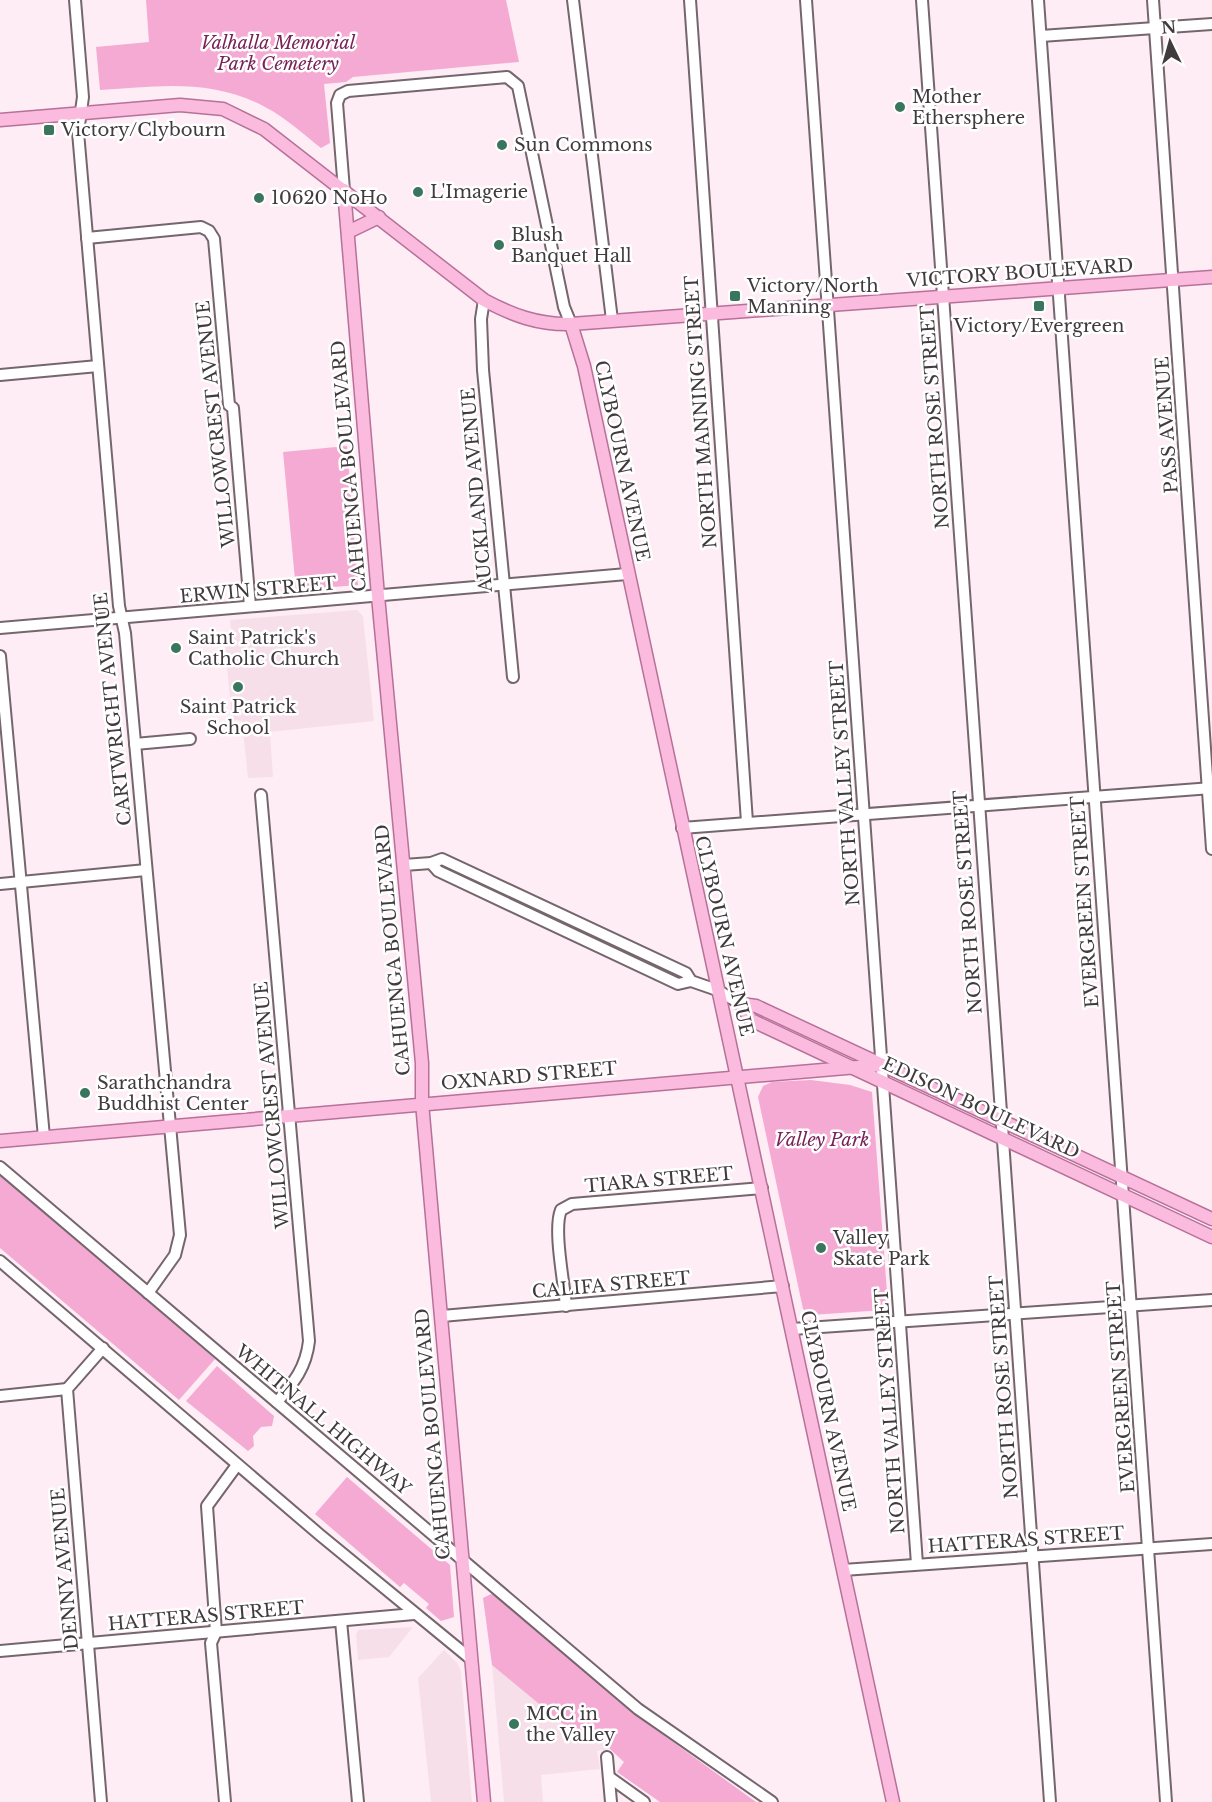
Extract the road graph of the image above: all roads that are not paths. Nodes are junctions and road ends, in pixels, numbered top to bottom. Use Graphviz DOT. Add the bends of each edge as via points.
graph roads {
  1 [pos="75,0"];
  2 [pos="573,0"];
  3 [pos="690,0"];
  4 [pos="806,0"];
  5 [pos="922,0"];
  6 [pos="1038,0"];
  7 [pos="1153,0"];
  8 [pos="1212,24"];
  9 [pos="1155,27"];
  10 [pos="1041,36"];
  11 [pos="514,80"];
  12 [pos="81,113"];
  13 [pos="0,120"];
  14 [pos="344,190"];
  15 [pos="379,217"];
  16 [pos="348,232"];
  17 [pos="87,238"];
  18 [pos="1212,277"];
  19 [pos="1173,280"];
  20 [pos="1058,289"];
  21 [pos="944,297"];
  22 [pos="484,300"];
  23 [pos="828,305"];
  24 [pos="711,313"];
  25 [pos="612,320"];
  26 [pos="571,324"];
  27 [pos="98,366"];
  28 [pos="0,375"];
  29 [pos="627,574"];
  30 [pos="502,585"];
  31 [pos="378,596"];
  32 [pos="250,606"];
  33 [pos="123,619"];
  34 [pos="0,628"];
  35 [pos="0,656"];
  36 [pos="513,677"];
  37 [pos="190,739"];
  38 [pos="135,744"];
  39 [pos="1210,788"];
  40 [pos="261,795"];
  41 [pos="1093,797"];
  42 [pos="977,805"];
  43 [pos="863,813"];
  44 [pos="747,822"];
  45 [pos="682,828"];
  46 [pos="1212,849"];
  47 [pos="404,866"];
  48 [pos="146,870"];
  49 [pos="20,882"];
  50 [pos="0,884"];
  51 [pos="717,990"];
  52 [pos="741,1004"];
  53 [pos="881,1065"];
  54 [pos="850,1067"];
  55 [pos="737,1076"];
  56 [pos="883,1082"];
  57 [pos="422,1103"];
  58 [pos="289,1115"];
  59 [pos="1000,1121"];
  60 [pos="170,1126"];
  61 [pos="44,1137"];
  62 [pos="1002,1138"];
  63 [pos="0,1141"];
  64 [pos="0,1167"];
  65 [pos="1122,1176"];
  66 [pos="762,1188"];
  67 [pos="1124,1196"];
  68 [pos="1212,1219"];
  69 [pos="1212,1237"];
  70 [pos="0,1261"];
  71 [pos="783,1286"];
  72 [pos="148,1293"];
  73 [pos="1212,1300"];
  74 [pos="1132,1305"];
  75 [pos="566,1306"];
  76 [pos="1016,1314"];
  77 [pos="442,1316"];
  78 [pos="900,1321"];
  79 [pos="792,1329"];
  80 [pos="103,1347"];
  81 [pos="67,1389"];
  82 [pos="0,1396"];
  83 [pos="277,1402"];
  84 [pos="237,1465"];
  85 [pos="1212,1544"];
  86 [pos="1150,1548"];
  87 [pos="1033,1556"];
  88 [pos="461,1559"];
  89 [pos="917,1564"];
  90 [pos="843,1570"];
  91 [pos="414,1614"];
  92 [pos="342,1621"];
  93 [pos="216,1632"];
  94 [pos="88,1643"];
  95 [pos="0,1650"];
  96 [pos="471,1659"];
  97 [pos="607,1757"];
  98 [pos="609,1777"];
  99 [pos="101,1802"];
  100 [pos="225,1802"];
  101 [pos="358,1802"];
  102 [pos="484,1802"];
  103 [pos="611,1802"];
  104 [pos="644,1802"];
  105 [pos="772,1802"];
  106 [pos="893,1802"];
  107 [pos="1050,1802"];
  108 [pos="1166,1802"];
  1 -- 12 [label="street"];
  2 -- 25 [label="street"];
  3 -- 24 [label="street, NORTH MANNING STREET"];
  4 -- 23 [label="street, NORTH VALLEY STREET"];
  5 -- 21 [label="street, NORTH ROSE STREET"];
  6 -- 10 [label="street, EVERGREEN STREET"];
  7 -- 9 [label="street, PASS AVENUE"];
  8 -- 9 [label="street"];
  9 -- 10 [label="street"];
  9 -- 19 [label="street, PASS AVENUE"];
  10 -- 20 [label="street, EVERGREEN STREET"];
  11 -- 14 [label="street, CAHUENGA BOULEVARD" via="507,76 348,90 340,95 337,103"];
  11 -- 26 [label="street, CLYBOURN AVENUE"];
  12 -- 13 [label="main road, VICTORY BOULEVARD"];
  12 -- 14 [label="main road, VICTORY BOULEVARD" via="180,105 223,109 264,129"];
  12 -- 17 [label="street, CARTWRIGHT AVENUE" via="78,132"];
  14 -- 15 [label="main road, VICTORY BOULEVARD"];
  14 -- 16 [label="main road, CAHUENGA BOULEVARD"];
  15 -- 16 [label="main road"];
  15 -- 22 [label="main road, VICTORY BOULEVARD"];
  16 -- 31 [label="main road, CAHUENGA BOULEVARD"];
  17 -- 27 [label="street, CARTWRIGHT AVENUE"];
  17 -- 32 [label="street, WILLOWCREST AVENUE" via="201,228 214,239"];
  18 -- 19 [label="main road, VICTORY BOULEVARD"];
  19 -- 20 [label="main road, VICTORY BOULEVARD"];
  19 -- 39 [label="street, PASS AVENUE"];
  20 -- 21 [label="main road, VICTORY BOULEVARD"];
  20 -- 41 [label="street, EVERGREEN STREET"];
  21 -- 23 [label="main road, VICTORY BOULEVARD"];
  21 -- 42 [label="street, NORTH ROSE STREET"];
  22 -- 26 [label="main road, VICTORY BOULEVARD" via="521,318"];
  22 -- 30 [label="street, AUCKLAND AVENUE" via="483,370"];
  23 -- 24 [label="main road, VICTORY BOULEVARD"];
  23 -- 43 [label="street, NORTH VALLEY STREET"];
  24 -- 25 [label="main road, VICTORY BOULEVARD"];
  24 -- 44 [label="street, NORTH MANNING STREET"];
  25 -- 26 [label="main road, VICTORY BOULEVARD"];
  26 -- 29 [label="main road, CLYBOURN AVENUE" via="584,366"];
  27 -- 28 [label="street"];
  27 -- 33 [label="street, CARTWRIGHT AVENUE"];
  29 -- 30 [label="street, ERWIN STREET"];
  29 -- 45 [label="main road, CLYBOURN AVENUE"];
  30 -- 31 [label="street, ERWIN STREET"];
  30 -- 36 [label="street, AUCKLAND AVENUE"];
  31 -- 32 [label="street, ERWIN STREET"];
  31 -- 47 [label="main road, CAHUENGA BOULEVARD"];
  32 -- 33 [label="street, ERWIN STREET"];
  33 -- 34 [label="street, ERWIN STREET"];
  33 -- 38 [label="street, CARTWRIGHT AVENUE"];
  35 -- 49 [label="street"];
  37 -- 38 [label="street"];
  38 -- 48 [label="street, CARTWRIGHT AVENUE"];
  39 -- 41 [label="street"];
  39 -- 46 [label="street, PASS AVENUE"];
  40 -- 58 [label="street, WILLOWCREST AVENUE"];
  41 -- 42 [label="street"];
  41 -- 65 [label="street, EVERGREEN STREET"];
  42 -- 43 [label="street"];
  42 -- 59 [label="street, NORTH ROSE STREET"];
  43 -- 44 [label="street"];
  43 -- 53 [label="street, NORTH VALLEY STREET"];
  44 -- 45 [label="street"];
  45 -- 51 [label="main road, CLYBOURN AVENUE"];
  47 -- 51 [label="street, EDISON BOULEVARD" via="431,863 438,871 678,984 691,981"];
  47 -- 57 [label="main road, CAHUENGA BOULEVARD" via="422,1063"];
  48 -- 49 [label="street"];
  48 -- 60 [label="street, CARTWRIGHT AVENUE"];
  49 -- 50 [label="street"];
  49 -- 61 [label="street"];
  51 -- 52 [label="street, EDISON BOULEVARD"];
  51 -- 55 [label="main road, CLYBOURN AVENUE"];
  52 -- 53 [label="main road, EDISON BOULEVARD" via="756,1006"];
  52 -- 54 [label="main road, EDISON BOULEVARD" via="751,1020"];
  53 -- 54 [label="main road, OXNARD STREET"];
  53 -- 56 [label="street, NORTH VALLEY STREET"];
  53 -- 59 [label="main road, EDISON BOULEVARD"];
  54 -- 55 [label="main road, OXNARD STREET"];
  54 -- 56 [label="main road, EDISON BOULEVARD"];
  55 -- 57 [label="main road, OXNARD STREET"];
  55 -- 66 [label="main road, CLYBOURN AVENUE"];
  56 -- 62 [label="main road, EDISON BOULEVARD"];
  56 -- 78 [label="street, NORTH VALLEY STREET"];
  57 -- 58 [label="main road, OXNARD STREET"];
  57 -- 77 [label="main road, CAHUENGA BOULEVARD"];
  58 -- 60 [label="main road, OXNARD STREET"];
  58 -- 83 [label="street, WILLOWCREST AVENUE" via="309,1341 300,1375"];
  59 -- 62 [label="street, NORTH ROSE STREET"];
  59 -- 65 [label="main road, EDISON BOULEVARD"];
  60 -- 61 [label="main road, OXNARD STREET"];
  60 -- 72 [label="street, CARTWRIGHT AVENUE" via="179,1242 175,1255"];
  61 -- 63 [label="main road, OXNARD STREET"];
  62 -- 67 [label="main road, EDISON BOULEVARD"];
  62 -- 76 [label="street, NORTH ROSE STREET"];
  64 -- 72 [label="street, WHITNALL HIGHWAY"];
  65 -- 67 [label="street, EVERGREEN STREET"];
  65 -- 68 [label="main road, EDISON BOULEVARD"];
  66 -- 71 [label="main road, CLYBOURN AVENUE"];
  66 -- 75 [label="street, TIARA STREET" via="572,1204 561,1210 556,1232"];
  67 -- 69 [label="main road, EDISON BOULEVARD"];
  67 -- 74 [label="street, EVERGREEN STREET"];
  70 -- 80 [label="street"];
  71 -- 75 [label="street, CALIFA STREET"];
  71 -- 79 [label="main road, CLYBOURN AVENUE"];
  72 -- 83 [label="street, WHITNALL HIGHWAY"];
  73 -- 74 [label="street"];
  74 -- 76 [label="street"];
  74 -- 86 [label="street, EVERGREEN STREET"];
  75 -- 77 [label="street, CALIFA STREET"];
  76 -- 78 [label="street"];
  76 -- 87 [label="street, NORTH ROSE STREET"];
  77 -- 88 [label="main road, CAHUENGA BOULEVARD"];
  78 -- 79 [label="street"];
  78 -- 89 [label="street, NORTH VALLEY STREET"];
  79 -- 90 [label="main road, CLYBOURN AVENUE"];
  80 -- 81 [label="street"];
  80 -- 84 [label="street"];
  81 -- 82 [label="street"];
  81 -- 94 [label="street, DENNY AVENUE"];
  83 -- 88 [label="street, WHITNALL HIGHWAY"];
  84 -- 91 [label="street"];
  84 -- 93 [label="street" via="207,1506"];
  85 -- 86 [label="street, HATTERAS STREET"];
  86 -- 87 [label="street, HATTERAS STREET"];
  86 -- 108 [label="street, EVERGREEN STREET"];
  87 -- 89 [label="street, HATTERAS STREET"];
  87 -- 107 [label="street, NORTH ROSE STREET"];
  88 -- 96 [label="main road, CAHUENGA BOULEVARD"];
  88 -- 105 [label="street, WHITNALL HIGHWAY" via="638,1709"];
  89 -- 90 [label="street, HATTERAS STREET"];
  90 -- 106 [label="main road, CLYBOURN AVENUE"];
  91 -- 92 [label="street, HATTERAS STREET"];
  91 -- 96 [label="street"];
  92 -- 93 [label="street, HATTERAS STREET"];
  92 -- 101 [label="street"];
  93 -- 94 [label="street, HATTERAS STREET"];
  93 -- 100 [label="street" via="212,1643"];
  94 -- 95 [label="street, HATTERAS STREET"];
  94 -- 99 [label="street, DENNY AVENUE"];
  96 -- 102 [label="main road, CAHUENGA BOULEVARD"];
  97 -- 98 [label="street"];
  98 -- 103 [label="street"];
  98 -- 104 [label="street"];
}
